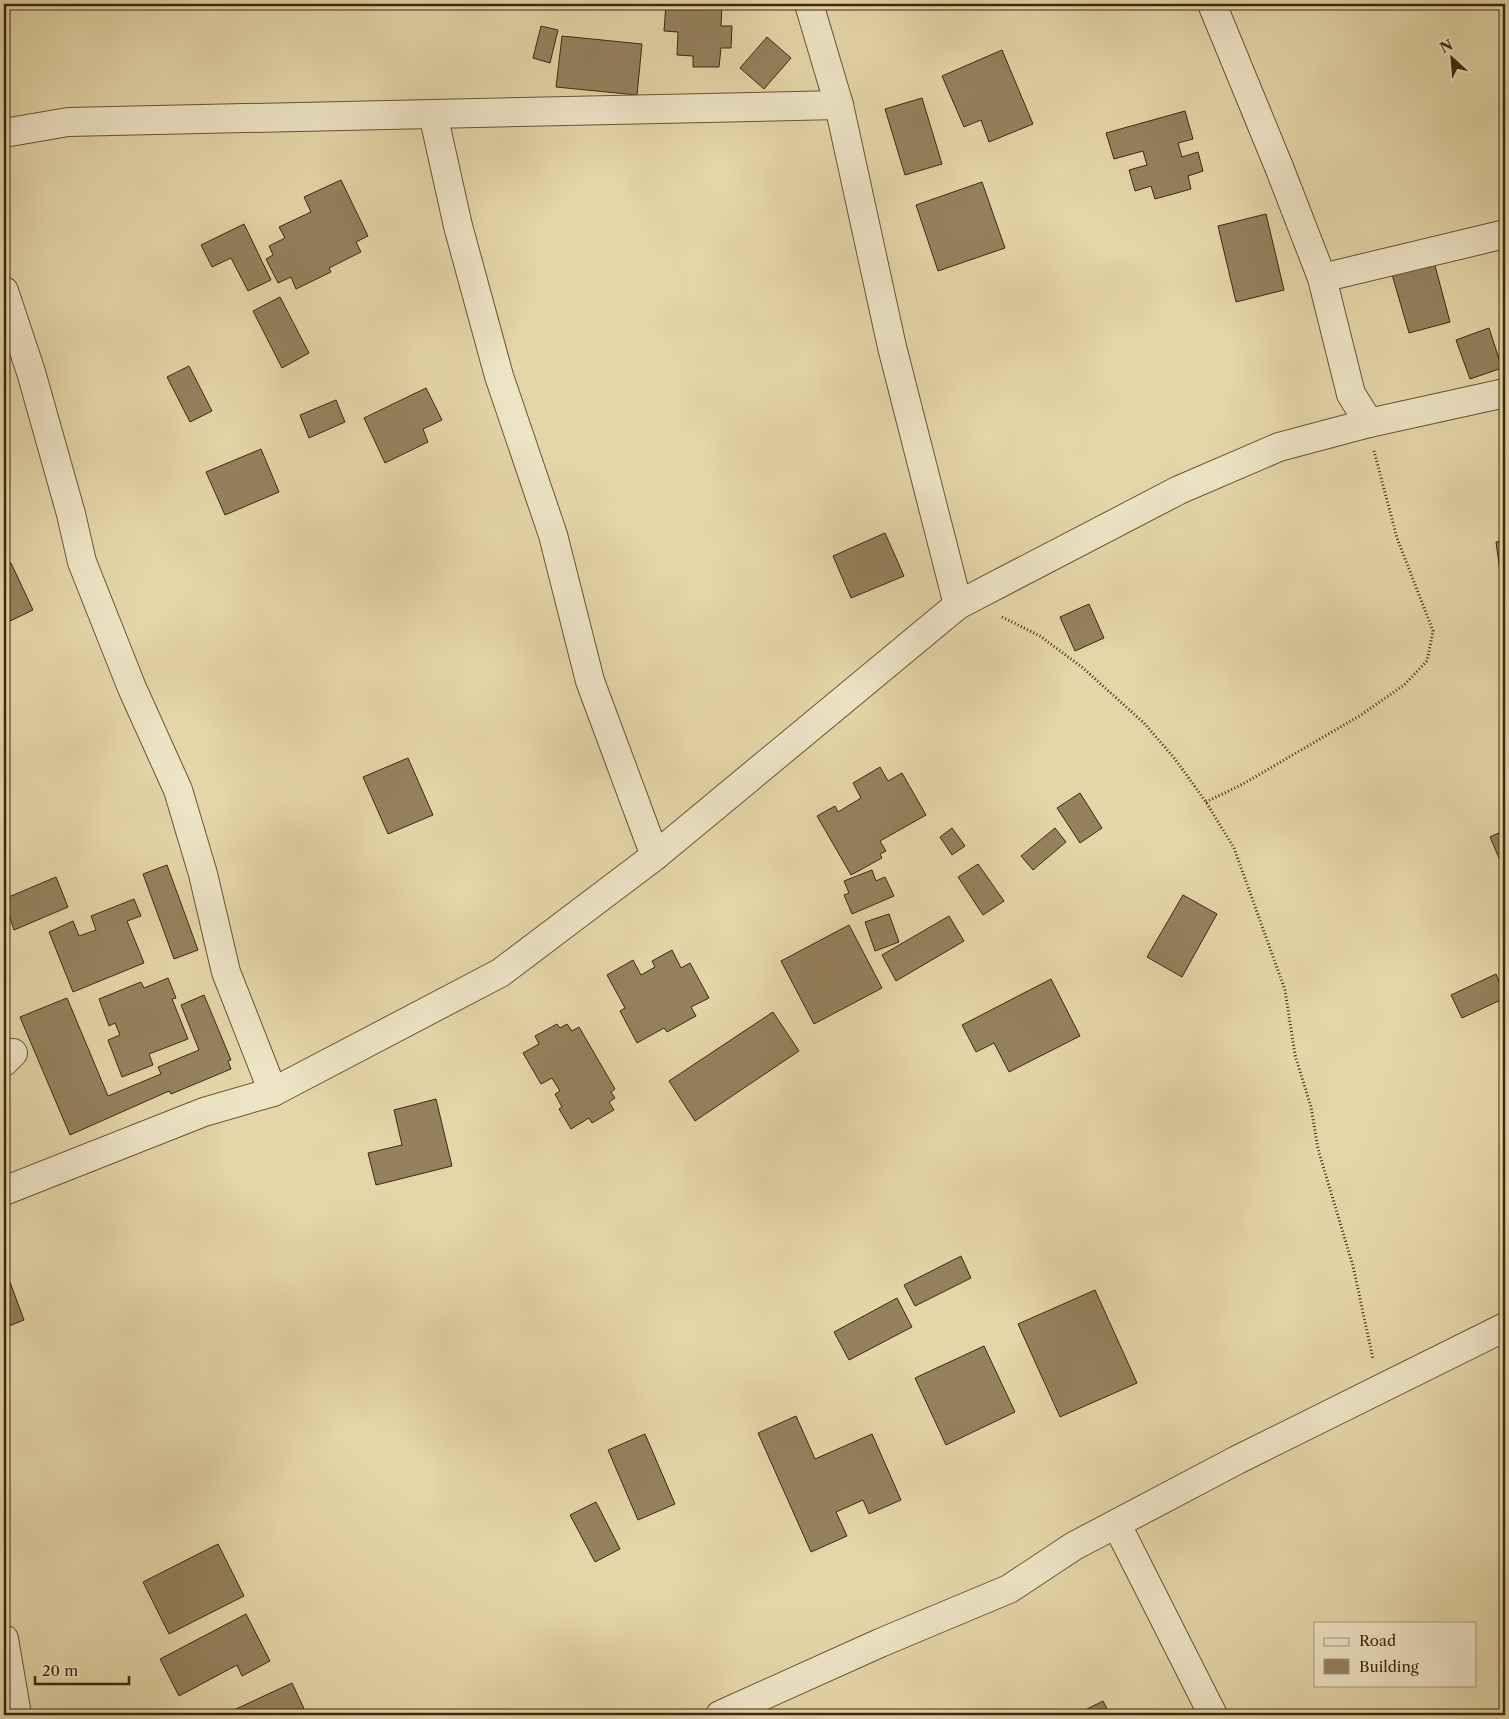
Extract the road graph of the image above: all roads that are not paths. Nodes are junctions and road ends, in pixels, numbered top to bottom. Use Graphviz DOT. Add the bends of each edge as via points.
graph roads {
  1 [pos="809,4"];
  2 [pos="1212,4"];
  3 [pos="839,104"];
  4 [pos="433,114"];
  5 [pos="4,134"];
  6 [pos="1505,234"];
  7 [pos="1322,278"];
  8 [pos="4,291"];
  9 [pos="1505,393"];
  10 [pos="1369,423"];
  11 [pos="958,605"];
  12 [pos="655,856"];
  13 [pos="274,1092"];
  14 [pos="4,1191"];
  15 [pos="1505,1327"];
  16 [pos="1117,1525"];
  17 [pos="4,1639"];
  18 [pos="17,1715"];
  19 [pos="720,1715"];
  20 [pos="1213,1715"];
  1 -- 3 [label="street"];
  2 -- 7 [label="street"];
  3 -- 4 [label="street"];
  3 -- 11 [label="street" via="892,347"];
  4 -- 5 [label="street" via="68,122"];
  4 -- 12 [label="street" via="458,226 499,376 553,534 590,681"];
  6 -- 7 [label="street"];
  7 -- 10 [label="street" via="1351,394"];
  8 -- 13 [label="street" via="31,372 82,562 132,688 178,790 203,874 226,972"];
  9 -- 10 [label="street"];
  10 -- 11 [label="street" via="1279,447 1179,490"];
  11 -- 12 [label="street"];
  12 -- 13 [label="street" via="500,973"];
  13 -- 14 [label="street" via="204,1112"];
  15 -- 16 [label="street" via="1236,1460"];
  16 -- 19 [label="street" via="1074,1546 1009,1589"];
  16 -- 20 [label="street"];
  17 -- 18 [label="street"];
}
